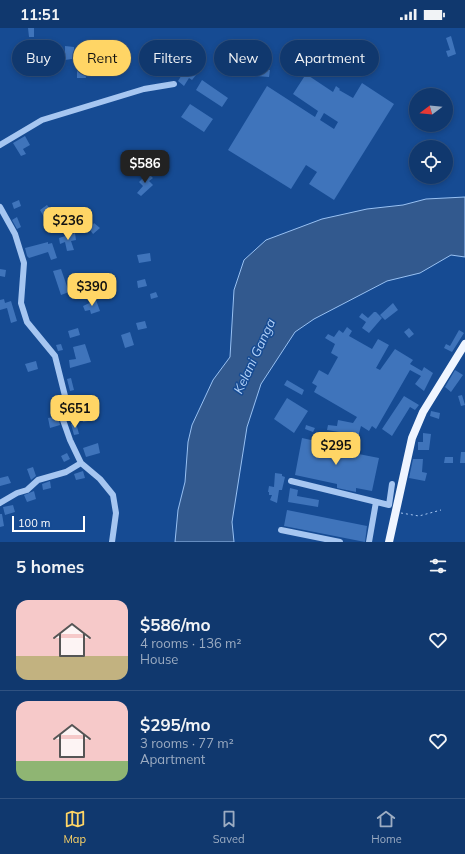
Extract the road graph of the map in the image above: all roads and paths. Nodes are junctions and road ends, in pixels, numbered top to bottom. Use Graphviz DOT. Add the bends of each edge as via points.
graph roads {
  1 [pos="174,84"];
  2 [pos="0,145"];
  3 [pos="0,207"];
  4 [pos="7,223"];
  5 [pos="0,225"];
  6 [pos="465,344"];
  7 [pos="81,463"];
  8 [pos="291,481"];
  9 [pos="392,484"];
  10 [pos="376,502"];
  11 [pos="0,504"];
  12 [pos="393,508"];
  13 [pos="441,510"];
  14 [pos="281,530"];
  15 [pos="302,535"];
  16 [pos="112,542"];
  17 [pos="300,542"];
  18 [pos="340,542"];
  19 [pos="369,542"];
  20 [pos="388,542"];
  1 -- 2 [label="street" via="144,89 42,120"];
  3 -- 4 [label="street"];
  4 -- 5 [label="street"];
  4 -- 7 [label="street" via="15,234 24,263 21,303 27,322 54,356 65,396 63,420"];
  6 -- 12 [label="main road" via="423,412 412,438"];
  7 -- 11 [label="street" via="66,472 38,480 27,490"];
  7 -- 16 [label="street" via="100,479 113,495 116,513"];
  8 -- 10 [label="street"];
  9 -- 12 [label="street"];
  10 -- 12 [label="street"];
  10 -- 19 [label="street"];
  12 -- 13 [label="path" via="408,516"];
  12 -- 20 [label="main road"];
  14 -- 15 [label="street"];
  15 -- 17 [label="street"];
  15 -- 18 [label="street"];
}
